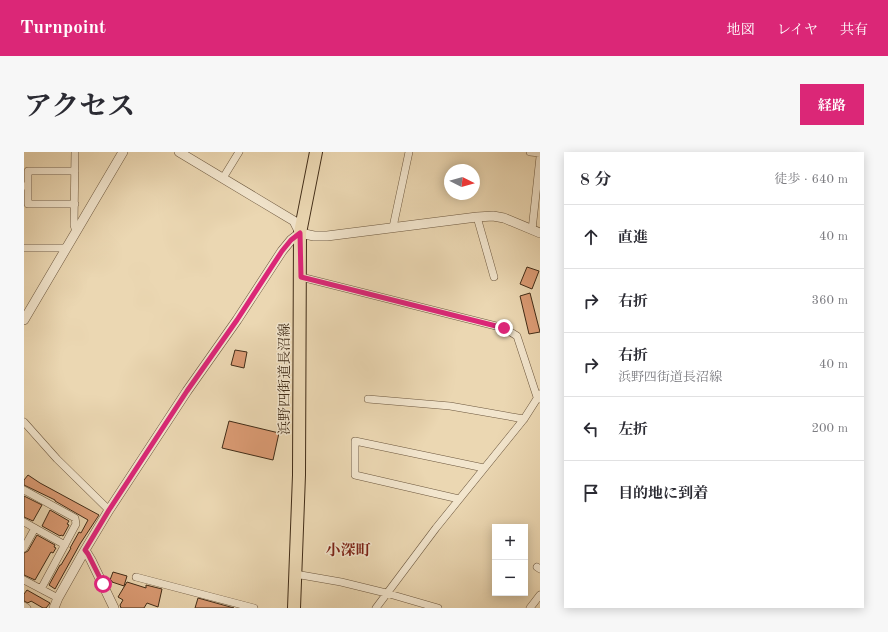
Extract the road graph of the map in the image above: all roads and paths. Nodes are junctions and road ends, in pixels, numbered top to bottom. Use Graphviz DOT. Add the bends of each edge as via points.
graph roads {
  1 [pos="75,152"];
  2 [pos="123,152"];
  3 [pos="179,152"];
  4 [pos="238,152"];
  5 [pos="316,152"];
  6 [pos="409,152"];
  7 [pos="530,152"];
  8 [pos="540,153"];
  9 [pos="540,157"];
  10 [pos="75,171"];
  11 [pos="223,178"];
  12 [pos="26,186"];
  13 [pos="75,204"];
  14 [pos="476,217"];
  15 [pos="393,227"];
  16 [pos="76,232"];
  17 [pos="536,232"];
  18 [pos="300,233"];
  19 [pos="24,248"];
  20 [pos="66,248"];
  21 [pos="301,277"];
  22 [pos="494,277"];
  23 [pos="24,320"];
  24 [pos="539,397"];
  25 [pos="368,399"];
  26 [pos="524,419"];
  27 [pos="24,422"];
  28 [pos="484,468"];
  29 [pos="24,490"];
  30 [pos="459,499"];
  31 [pos="109,510"];
  32 [pos="24,522"];
  33 [pos="35,528"];
  34 [pos="65,545"];
  35 [pos="24,548"];
  36 [pos="85,550"];
  37 [pos="295,574"];
  38 [pos="136,577"];
  39 [pos="24,580"];
  40 [pos="41,589"];
  41 [pos="386,593"];
  42 [pos="540,595"];
  43 [pos="58,598"];
  44 [pos="24,606"];
  45 [pos="27,608"];
  46 [pos="54,608"];
  47 [pos="114,608"];
  48 [pos="254,608"];
  49 [pos="294,608"];
  50 [pos="376,608"];
  51 [pos="438,608"];
  52 [pos="530,608"];
  1 -- 10 [label="street"];
  2 -- 16 [label="street"];
  3 -- 11 [label="street"];
  4 -- 11 [label="street"];
  5 -- 18 [label="main road, 浜野四街道長沼線"];
  6 -- 15 [label="street"];
  7 -- 8 [label="street"];
  9 -- 17 [label="street"];
  10 -- 12 [label="street" via="28,171"];
  10 -- 13 [label="street"];
  11 -- 18 [label="street" via="294,221"];
  12 -- 13 [label="street" via="28,204"];
  13 -- 16 [label="street"];
  14 -- 15 [label="street"];
  14 -- 17 [label="street" via="504,218"];
  14 -- 22 [label="street"];
  15 -- 18 [label="street" via="320,237"];
  16 -- 20 [label="street"];
  18 -- 21 [label="main road, 浜野四街道長沼線"];
  18 -- 31 [label="street" via="282,251"];
  19 -- 20 [label="street"];
  20 -- 23 [label="street"];
  21 -- 24 [label="street" via="504,328 516,336"];
  21 -- 37 [label="main road, 浜野四街道長沼線"];
  24 -- 26 [label="street"];
  25 -- 26 [label="street" via="450,406"];
  26 -- 28 [label="street"];
  27 -- 31 [label="street"];
  28 -- 30 [label="street"];
  28 -- 30 [label="street" via="355,441 355,476"];
  29 -- 34 [label="street" via="75,518 76,524"];
  30 -- 41 [label="street"];
  31 -- 36 [label="street"];
  32 -- 33 [label="street"];
  33 -- 34 [label="street"];
  33 -- 35 [label="street"];
  34 -- 40 [label="street"];
  36 -- 43 [label="street"];
  36 -- 47 [label="street"];
  37 -- 41 [label="street"];
  37 -- 49 [label="main road, 浜野四街道長沼線"];
  38 -- 48 [label="street"];
  39 -- 40 [label="street"];
  40 -- 43 [label="street"];
  41 -- 50 [label="street"];
  41 -- 51 [label="street"];
  42 -- 52 [label="street"];
  43 -- 46 [label="street"];
  44 -- 45 [label="street"];
}
